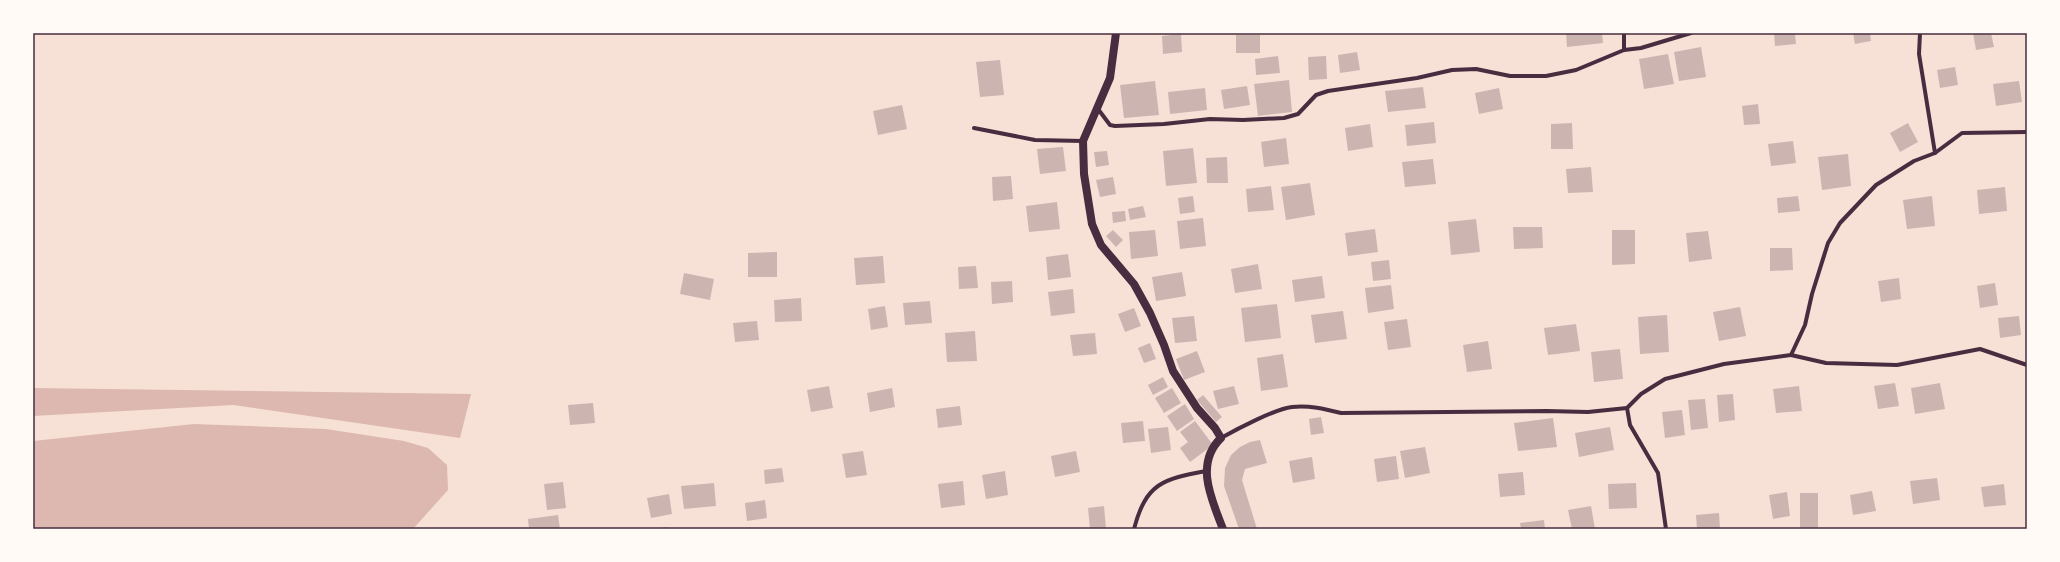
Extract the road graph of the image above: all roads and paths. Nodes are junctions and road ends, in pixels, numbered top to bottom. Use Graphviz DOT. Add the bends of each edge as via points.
graph roads {
  1 [pos="1116,33"];
  2 [pos="1624,33"];
  3 [pos="1691,33"];
  4 [pos="1920,33"];
  5 [pos="1624,50"];
  6 [pos="1098,109"];
  7 [pos="974,128"];
  8 [pos="2027,132"];
  9 [pos="1083,141"];
  10 [pos="1935,153"];
  11 [pos="1791,356"];
  12 [pos="2027,365"];
  13 [pos="1627,408"];
  14 [pos="1221,438"];
  15 [pos="1206,471"];
  16 [pos="1134,529"];
  17 [pos="1223,529"];
  18 [pos="1666,529"];
  1 -- 6 [label="main road" via="1110,78"];
  2 -- 5 [label="street"];
  3 -- 5 [label="street" via="1642,48"];
  4 -- 10 [label="street" via="1919,54"];
  5 -- 6 [label="street" via="1576,70 1546,76 1510,76 1476,69 1452,70 1417,78 1328,91 1316,95 1298,114 1284,118 1210,119 1110,126"];
  6 -- 9 [label="main road"];
  7 -- 9 [label="street" via="1035,140"];
  8 -- 10 [label="street" via="1962,133"];
  9 -- 14 [label="main road" via="1084,174 1092,224 1101,246 1134,284 1164,345 1173,371 1197,408"];
  10 -- 11 [label="street" via="1914,162 1876,185 1840,223 1828,243 1805,325"];
  11 -- 12 [label="street" via="1826,363 1896,365 1980,349"];
  11 -- 13 [label="street" via="1765,357 1724,364 1665,379 1641,394"];
  13 -- 14 [label="street" via="1588,412 1546,410 1341,413 1319,407 1291,407 1256,420"];
  13 -- 18 [label="street" via="1630,425 1658,473"];
  14 -- 15 [label="main road" via="1212,449"];
  15 -- 16 [label="street" via="1173,477 1155,486 1138,513"];
  15 -- 17 [label="main road" via="1208,489"];
}
